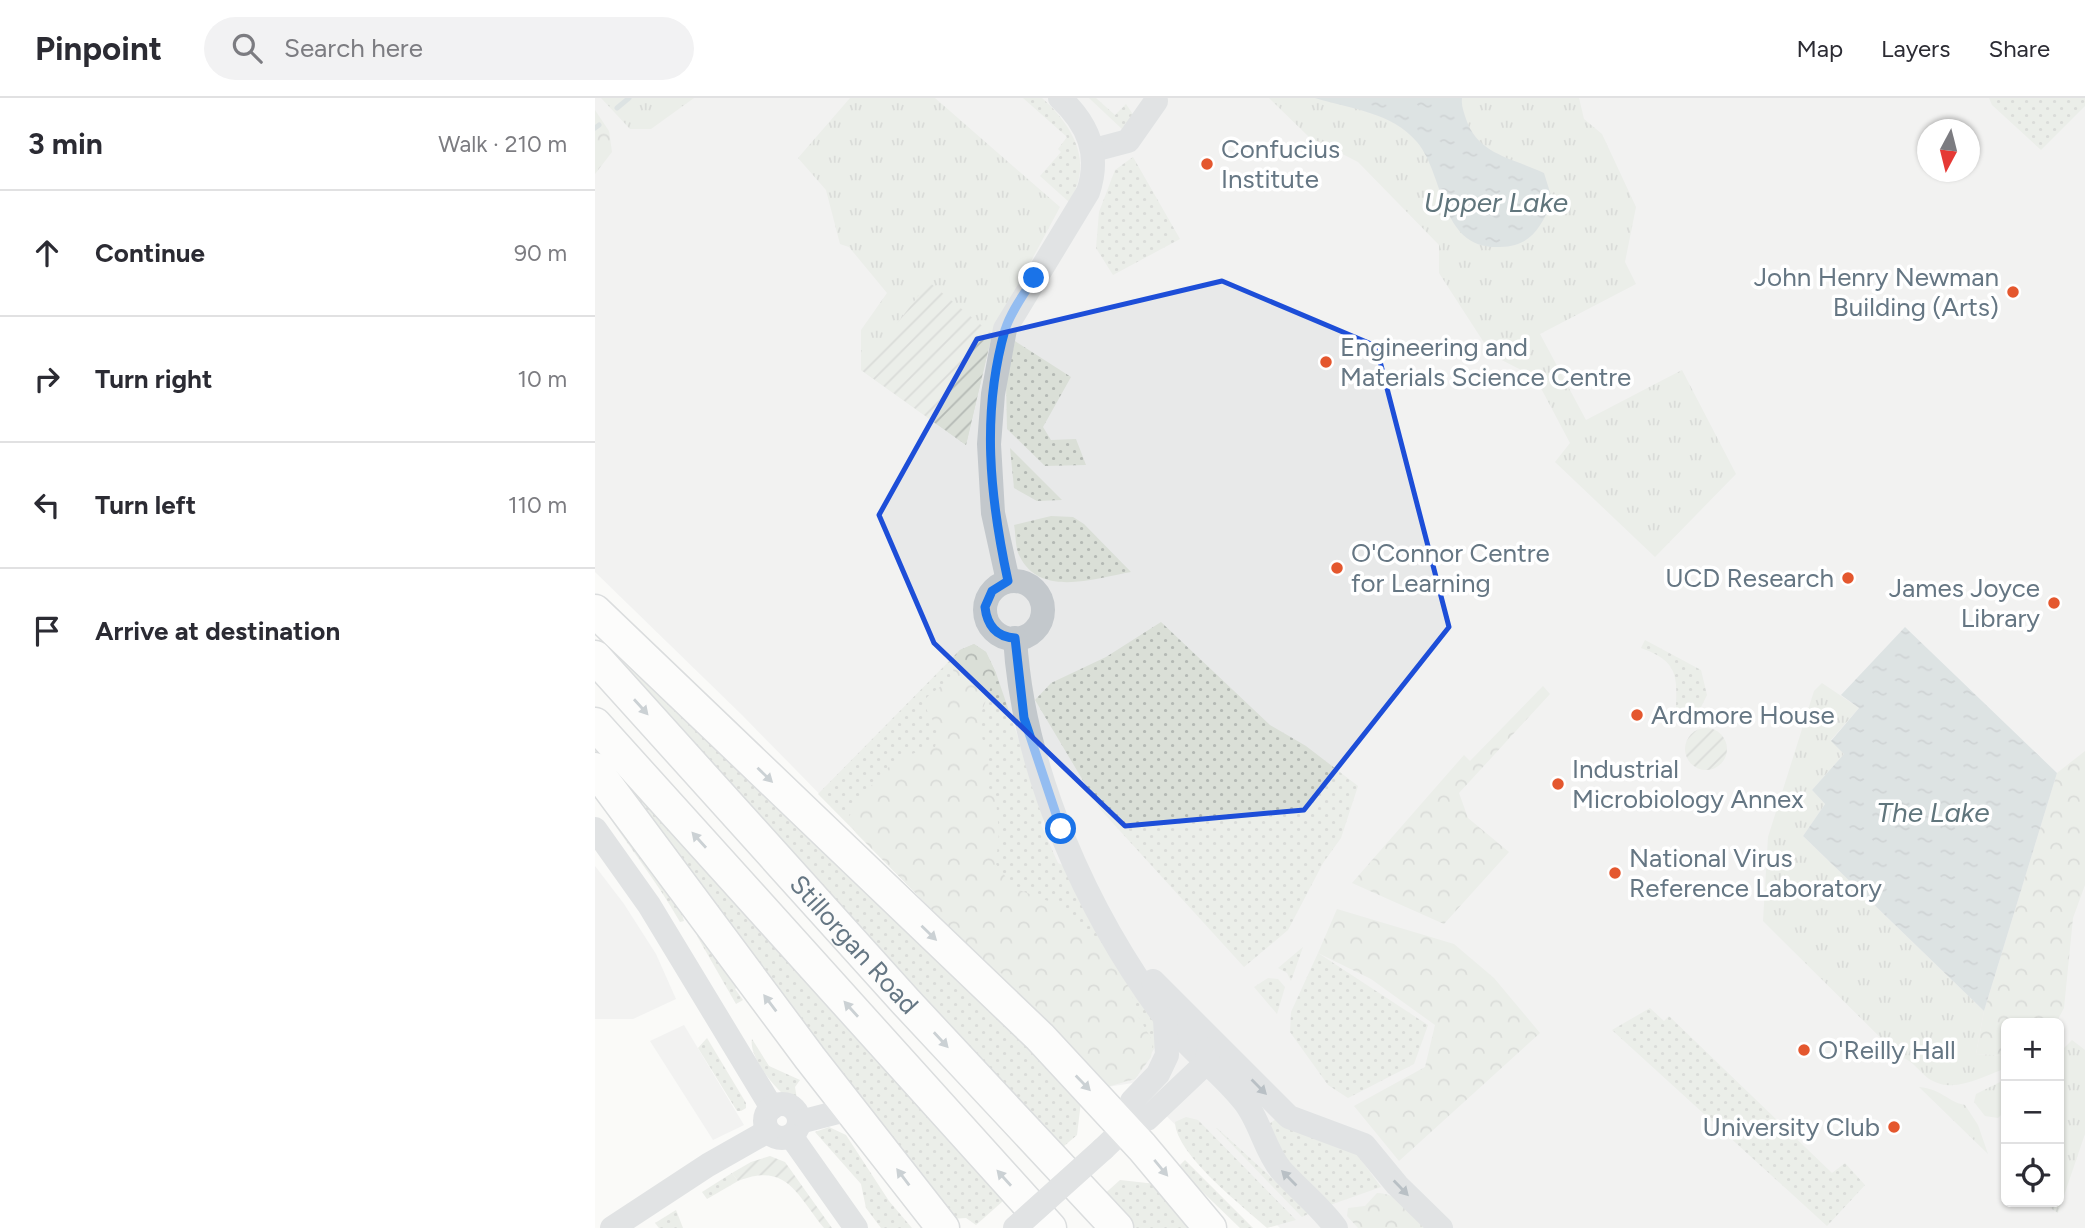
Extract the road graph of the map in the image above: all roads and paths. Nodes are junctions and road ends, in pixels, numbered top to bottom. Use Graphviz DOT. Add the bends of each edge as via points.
graph roads {
  1 [pos="1060,98"];
  2 [pos="1156,101"];
  3 [pos="1094,150"];
  4 [pos="1008,581"];
  5 [pos="595,611"];
  6 [pos="1015,638"];
  7 [pos="595,657"];
  8 [pos="595,724"];
  9 [pos="595,769"];
  10 [pos="595,829"];
  11 [pos="1119,949"];
  12 [pos="1165,1019"];
  13 [pos="1212,1038"];
  14 [pos="1206,1063"];
  15 [pos="850,1109"];
  16 [pos="783,1124"];
  17 [pos="1114,1138"];
  18 [pos="612,1228"];
  19 [pos="856,1228"];
  20 [pos="943,1228"];
  21 [pos="1015,1228"];
  22 [pos="1050,1228"];
  23 [pos="1117,1228"];
  24 [pos="1210,1228"];
  25 [pos="1336,1228"];
  26 [pos="1441,1228"];
  1 -- 3 [label="street" via="1076,113"];
  2 -- 3 [label="street" via="1128,141"];
  3 -- 4 [label="street" via="1088,192 1005,329 989,444 992,500"];
  4 -- 6 [label="street" via="992,591 986,617 997,632"];
  4 -- 6 [label="street" via="1033,587 1044,609 1038,626"];
  5 -- 17 [label="main road, one-way" via="1040,1037"];
  6 -- 11 [label="street" via="1021,703 1035,758 1061,829"];
  7 -- 23 [label="main road, Stillorgan Road, one-way"];
  22 -- 8 [label="main road, Stillorgan Road, one-way"];
  15 -- 9 [label="main road, one-way"];
  10 -- 16 [label="street" via="649,905"];
  11 -- 12 [label="street"];
  11 -- 13 [label="street"];
  12 -- 14 [label="street"];
  12 -- 17 [label="street" via="1167,1055 1158,1074 1132,1101"];
  13 -- 14 [label="street"];
  13 -- 26 [label="street, one-way" via="1289,1117 1364,1145"];
  14 -- 17 [label="street" via="1147,1119"];
  25 -- 14 [label="street, one-way" via="1280,1169 1245,1101"];
  15 -- 16 [label="street"];
  20 -- 15 [label="main road, one-way"];
  16 -- 18 [label="street"];
  16 -- 19 [label="street"];
  17 -- 21 [label="street, bridge"];
  17 -- 24 [label="main road, one-way"];
}
